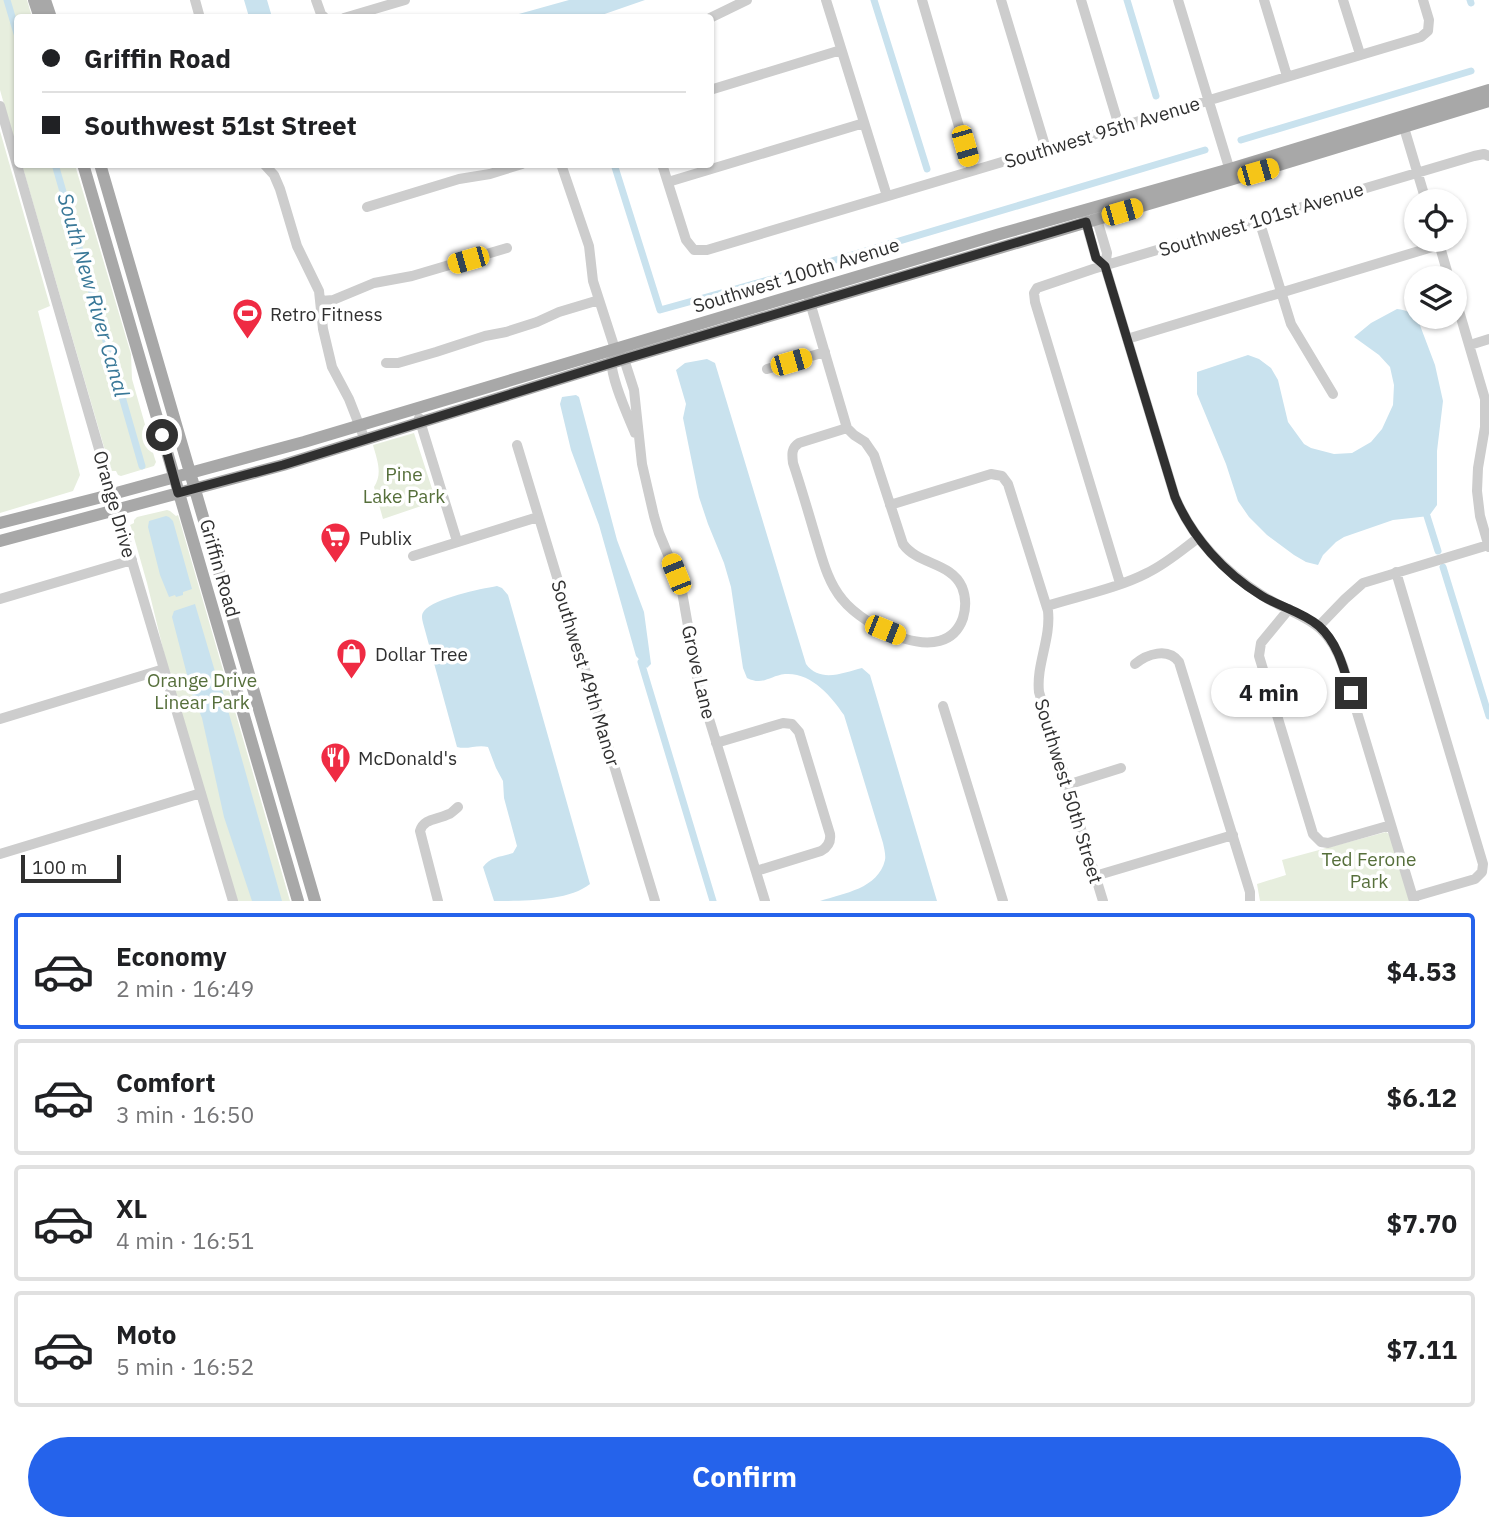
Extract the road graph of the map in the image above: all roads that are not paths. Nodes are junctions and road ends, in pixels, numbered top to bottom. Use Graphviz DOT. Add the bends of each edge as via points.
graph roads {
  1 [pos="405,0"];
  2 [pos="747,0"];
  3 [pos="826,0"];
  4 [pos="922,0"];
  5 [pos="1001,0"];
  6 [pos="1081,0"];
  7 [pos="1178,0"];
  8 [pos="1264,0"];
  9 [pos="1343,0"];
  10 [pos="1423,0"];
  11 [pos="358,14"];
  12 [pos="714,16"];
  13 [pos="841,50"];
  14 [pos="1360,54"];
  15 [pos="1287,76"];
  16 [pos="714,89"];
  17 [pos="1489,90"];
  18 [pos="1208,100"];
  19 [pos="1489,101"];
  20 [pos="0,106"];
  21 [pos="1402,122"];
  22 [pos="864,123"];
  23 [pos="1119,126"];
  24 [pos="1046,149"];
  25 [pos="14,154"];
  26 [pos="1489,156"];
  27 [pos="18,168"];
  28 [pos="84,168"];
  29 [pos="91,168"];
  30 [pos="101,168"];
  31 [pos="269,168"];
  32 [pos="509,168"];
  33 [pos="562,168"];
  34 [pos="663,168"];
  35 [pos="972,171"];
  36 [pos="1418,173"];
  37 [pos="1231,174"];
  38 [pos="668,182"];
  39 [pos="1423,189"];
  40 [pos="887,197"];
  41 [pos="112,204"];
  42 [pos="366,207"];
  43 [pos="1090,215"];
  44 [pos="1259,220"];
  45 [pos="507,248"];
  46 [pos="1407,252"];
  47 [pos="1105,266"];
  48 [pos="1281,293"];
  49 [pos="808,298"];
  50 [pos="599,300"];
  51 [pos="321,301"];
  52 [pos="1465,329"];
  53 [pos="1127,339"];
  54 [pos="1489,339"];
  55 [pos="1470,345"];
  56 [pos="615,349"];
  57 [pos="825,352"];
  58 [pos="624,359"];
  59 [pos="386,363"];
  60 [pos="611,363"];
  61 [pos="767,369"];
  62 [pos="1333,394"];
  63 [pos="416,409"];
  64 [pos="420,422"];
  65 [pos="359,426"];
  66 [pos="847,428"];
  67 [pos="365,440"];
  68 [pos="639,443"];
  69 [pos="517,445"];
  70 [pos="1484,459"];
  71 [pos="191,472"];
  72 [pos="174,477"];
  73 [pos="195,488"];
  74 [pos="178,493"];
  75 [pos="112,494"];
  76 [pos="890,505"];
  77 [pos="117,511"];
  78 [pos="538,517"];
  79 [pos="0,523"];
  80 [pos="1198,538"];
  81 [pos="0,541"];
  82 [pos="457,541"];
  83 [pos="1489,546"];
  84 [pos="413,556"];
  85 [pos="132,560"];
  86 [pos="1396,572"];
  87 [pos="1120,583"];
  88 [pos="0,599"];
  89 [pos="1047,606"];
  90 [pos="1289,609"];
  91 [pos="1319,626"];
  92 [pos="1135,664"];
  93 [pos="164,669"];
  94 [pos="943,706"];
  95 [pos="0,719"];
  96 [pos="716,743"];
  97 [pos="1121,768"];
  98 [pos="1067,785"];
  99 [pos="201,793"];
  100 [pos="269,802"];
  101 [pos="458,807"];
  102 [pos="1391,825"];
  103 [pos="294,830"];
  104 [pos="1233,835"];
  105 [pos="0,853"];
  106 [pos="288,867"];
  107 [pos="756,870"];
  108 [pos="1096,876"];
  109 [pos="310,883"];
  110 [pos="1414,899"];
  111 [pos="233,901"];
  112 [pos="298,901"];
  113 [pos="315,901"];
  114 [pos="438,901"];
  115 [pos="655,901"];
  116 [pos="765,901"];
  117 [pos="1003,901"];
  118 [pos="1103,901"];
  119 [pos="1250,901"];
  1 -- 11 [label="street"];
  2 -- 12 [label="street"];
  3 -- 13 [label="street"];
  4 -- 35 [label="street"];
  5 -- 24 [label="street"];
  6 -- 23 [label="street"];
  7 -- 18 [label="street"];
  8 -- 15 [label="street"];
  9 -- 14 [label="street"];
  10 -- 14 [label="street, Southwest 95th Avenue" via="1428,31"];
  13 -- 16 [label="street"];
  13 -- 22 [label="street"];
  14 -- 15 [label="street, Southwest 95th Avenue"];
  15 -- 18 [label="street, Southwest 95th Avenue"];
  17 -- 21 [label="main road, Southwest 100th Avenue"];
  18 -- 23 [label="street, Southwest 95th Avenue"];
  18 -- 37 [label="street"];
  19 -- 21 [label="main road, Southwest 100th Avenue"];
  20 -- 25 [label="street, Orange Drive"];
  21 -- 36 [label="street"];
  21 -- 37 [label="main road, Southwest 100th Avenue"];
  22 -- 38 [label="street"];
  22 -- 40 [label="street"];
  23 -- 24 [label="street, Southwest 95th Avenue"];
  24 -- 35 [label="street, Southwest 95th Avenue"];
  26 -- 36 [label="street, Southwest 101st Avenue"];
  27 -- 75 [label="street, Orange Drive"];
  28 -- 72 [label="main road, Griffin Road"];
  29 -- 41 [label="main road" via="99,194"];
  30 -- 41 [label="main road, Griffin Road"];
  31 -- 51 [label="street"];
  32 -- 42 [label="street"];
  33 -- 50 [label="street" via="589,246"];
  34 -- 38 [label="street"];
  35 -- 40 [label="street, Southwest 95th Avenue"];
  36 -- 39 [label="street"];
  36 -- 44 [label="street, Southwest 101st Avenue"];
  37 -- 43 [label="main road, Southwest 100th Avenue"];
  38 -- 40 [label="street, Southwest 95th Avenue" via="686,240 694,250"];
  41 -- 71 [label="main road, Griffin Road"];
  43 -- 47 [label="street" via="1096,258"];
  43 -- 49 [label="main road, Southwest 100th Avenue"];
  44 -- 47 [label="street, Southwest 101st Avenue"];
  44 -- 48 [label="street"];
  45 -- 51 [label="street"];
  46 -- 48 [label="street"];
  47 -- 53 [label="street"];
  47 -- 87 [label="street, Southwest 101st Avenue" via="1041,285 1035,290 1035,302"];
  48 -- 53 [label="street"];
  48 -- 62 [label="street" via="1291,324"];
  49 -- 56 [label="main road, Southwest 100th Avenue"];
  49 -- 57 [label="street"];
  49 -- 58 [label="main road, Southwest 100th Avenue"];
  50 -- 56 [label="street"];
  50 -- 59 [label="street" via="506,332"];
  51 -- 65 [label="street" via="332,367"];
  52 -- 55 [label="street"];
  53 -- 80 [label="street" via="1175,497"];
  54 -- 55 [label="street"];
  55 -- 70 [label="street" via="1486,409"];
  56 -- 58 [label="street, Grove Lane"];
  56 -- 60 [label="street"];
  56 -- 63 [label="main road, Southwest 100th Avenue"];
  57 -- 61 [label="street"];
  57 -- 66 [label="street"];
  58 -- 60 [label="main road, Southwest 100th Avenue"];
  58 -- 68 [label="street, Grove Lane" via="634,390"];
  60 -- 64 [label="main road, Southwest 100th Avenue"];
  60 -- 68 [label="street, Grove Lane"];
  63 -- 64 [label="street"];
  63 -- 65 [label="main road, Southwest 100th Avenue"];
  64 -- 67 [label="main road, Southwest 100th Avenue"];
  64 -- 82 [label="street"];
  65 -- 67 [label="street"];
  65 -- 71 [label="main road, Southwest 100th Avenue"];
  66 -- 76 [label="street" via="870,448"];
  66 -- 76 [label="street" via="799,443 792,452 831,582 857,615 872,625 911,641 942,640 959,626 965,611 960,582 908,551"];
  67 -- 73 [label="main road, Southwest 100th Avenue"];
  68 -- 96 [label="street, Grove Lane" via="656,524 681,586 694,667"];
  69 -- 78 [label="street, Southwest 49th Manor"];
  70 -- 83 [label="street" via="1477,499"];
  71 -- 72 [label="main road, Southwest 100th Avenue"];
  71 -- 73 [label="main road, Griffin Road"];
  72 -- 74 [label="main road, Griffin Road"];
  72 -- 75 [label="main road, Southwest 100th Avenue"];
  73 -- 74 [label="main road, Southwest 100th Avenue"];
  73 -- 103 [label="main road, Griffin Road"];
  74 -- 77 [label="main road, Southwest 100th Avenue"];
  74 -- 100 [label="main road, Griffin Road"];
  75 -- 77 [label="street, Orange Drive"];
  75 -- 79 [label="main road, Southwest 100th Avenue"];
  76 -- 89 [label="street, Southwest 50th Street" via="988,475 1004,478"];
  77 -- 81 [label="main road, Southwest 100th Avenue"];
  77 -- 85 [label="street, Orange Drive"];
  78 -- 82 [label="street"];
  78 -- 115 [label="street, Southwest 49th Manor"];
  80 -- 87 [label="street" via="1158,568"];
  80 -- 90 [label="street" via="1234,575"];
  82 -- 84 [label="street"];
  83 -- 86 [label="street"];
  85 -- 88 [label="street"];
  85 -- 93 [label="street, Orange Drive"];
  86 -- 91 [label="street" via="1363,583"];
  86 -- 110 [label="street" via="1482,859 1482,872 1473,880"];
  87 -- 89 [label="street"];
  89 -- 98 [label="street, Southwest 50th Street" via="1049,625 1038,687"];
  90 -- 91 [label="street"];
  90 -- 102 [label="street" via="1261,643 1260,662 1313,834 1321,842 1332,842"];
  91 -- 102 [label="street" via="1339,654"];
  92 -- 104 [label="street" via="1166,653 1179,662"];
  93 -- 95 [label="street"];
  93 -- 99 [label="street, Orange Drive"];
  94 -- 117 [label="street"];
  96 -- 107 [label="street, Grove Lane"];
  96 -- 107 [label="street" via="779,724 791,724 799,732 830,834 828,844 821,851"];
  97 -- 98 [label="street"];
  98 -- 108 [label="street, Southwest 50th Street"];
  99 -- 105 [label="street"];
  99 -- 111 [label="street, Orange Drive"];
  100 -- 103 [label="main road" via="285,827"];
  100 -- 106 [label="main road, Griffin Road"];
  101 -- 114 [label="street" via="421,827"];
  102 -- 110 [label="street"];
  103 -- 109 [label="main road, Griffin Road"];
  104 -- 108 [label="street"];
  104 -- 119 [label="street"];
  106 -- 109 [label="main road"];
  106 -- 112 [label="main road, Griffin Road"];
  107 -- 116 [label="street, Grove Lane"];
  108 -- 118 [label="street, Southwest 50th Street"];
  109 -- 113 [label="main road, Griffin Road"];
}
